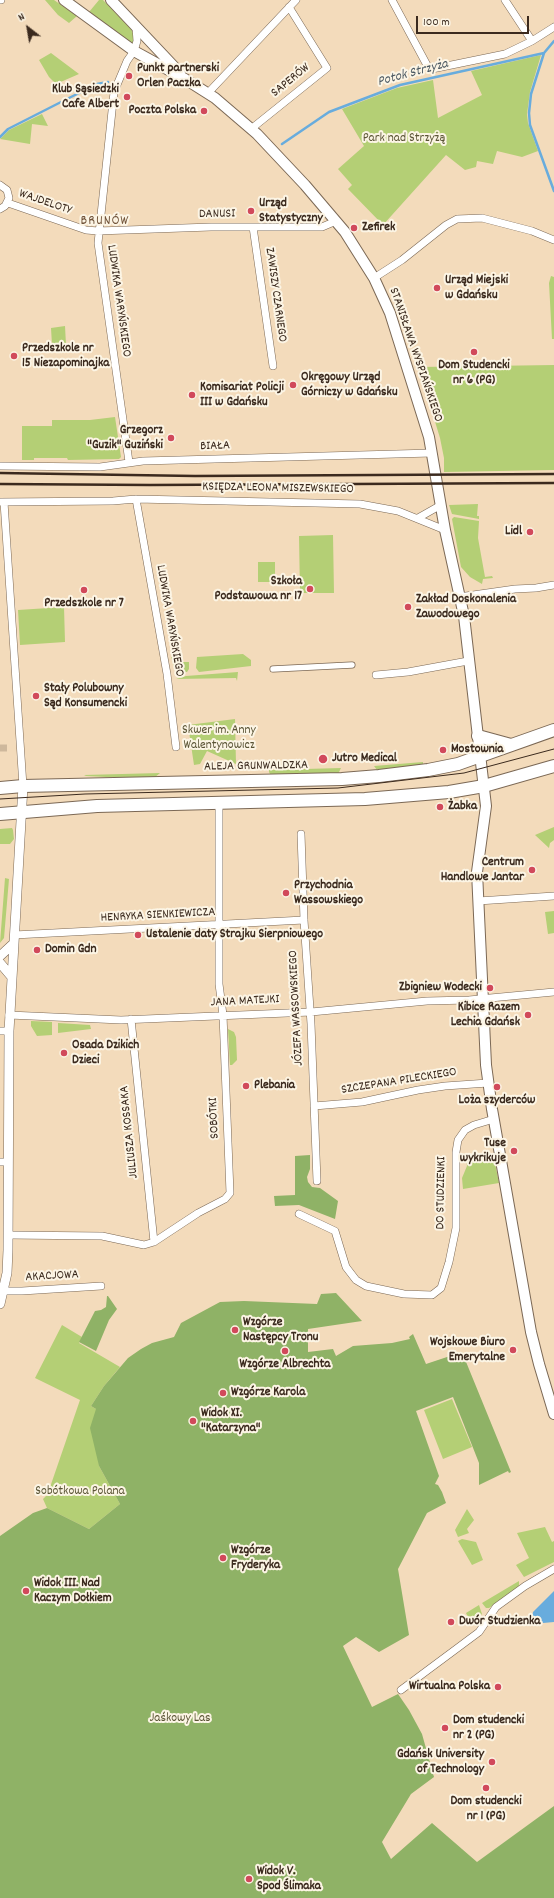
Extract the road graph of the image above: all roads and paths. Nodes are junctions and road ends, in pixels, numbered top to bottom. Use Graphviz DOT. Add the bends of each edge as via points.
graph roads {
  1 [pos="64,0"];
  2 [pos="110,0"];
  3 [pos="296,0"];
  4 [pos="392,0"];
  5 [pos="506,0"];
  6 [pos="289,8"];
  7 [pos="135,25"];
  8 [pos="554,27"];
  9 [pos="532,41"];
  10 [pos="134,51"];
  11 [pos="185,79"];
  12 [pos="208,93"];
  13 [pos="251,129"];
  14 [pos="0,185"];
  15 [pos="8,203"];
  16 [pos="0,209"];
  17 [pos="336,221"];
  18 [pos="253,227"];
  19 [pos="98,231"];
  20 [pos="554,240"];
  21 [pos="374,278"];
  22 [pos="273,366"];
  23 [pos="432,453"];
  24 [pos="129,462"];
  25 [pos="0,466"];
  26 [pos="136,499"];
  27 [pos="2,502"];
  28 [pos="441,505"];
  29 [pos="418,518"];
  30 [pos="445,530"];
  31 [pos="554,585"];
  32 [pos="460,597"];
  33 [pos="468,661"];
  34 [pos="352,665"];
  35 [pos="273,669"];
  36 [pos="376,675"];
  37 [pos="554,730"];
  38 [pos="478,736"];
  39 [pos="511,745"];
  40 [pos="176,747"];
  41 [pos="481,756"];
  42 [pos="554,766"];
  43 [pos="23,786"];
  44 [pos="484,786"];
  45 [pos="0,788"];
  46 [pos="219,803"];
  47 [pos="22,812"];
  48 [pos="0,814"];
  49 [pos="301,834"];
  50 [pos="554,896"];
  51 [pos="478,901"];
  52 [pos="304,920"];
  53 [pos="219,925"];
  54 [pos="14,940"];
  55 [pos="0,956"];
  56 [pos="0,963"];
  57 [pos="11,976"];
  58 [pos="554,992"];
  59 [pos="482,999"];
  60 [pos="311,1012"];
  61 [pos="9,1015"];
  62 [pos="223,1015"];
  63 [pos="131,1019"];
  64 [pos="4,1031"];
  65 [pos="488,1083"];
  66 [pos="314,1106"];
  67 [pos="494,1119"];
  68 [pos="4,1162"];
  69 [pos="318,1181"];
  70 [pos="299,1214"];
  71 [pos="8,1235"];
  72 [pos="154,1242"];
  73 [pos="101,1286"];
  74 [pos="3,1291"];
  75 [pos="0,1304"];
  76 [pos="554,1414"];
  77 [pos="554,1569"];
  78 [pos="401,1690"];
  1 -- 10 [label="main road, STANISŁAWA WYSPIAŃSKIEGO"];
  2 -- 7 [label="main road, STANISŁAWA WYSPIAŃSKIEGO"];
  3 -- 6 [label="street"];
  4 -- 9 [label="street" via="428,67 432,69 505,54"];
  5 -- 9 [label="street"];
  6 -- 12 [label="street"];
  6 -- 13 [label="street, SAPERÓW" via="327,68"];
  7 -- 10 [label="street" via="137,41"];
  7 -- 11 [label="main road, STANISŁAWA WYSPIAŃSKIEGO"];
  8 -- 9 [label="street"];
  10 -- 11 [label="main road, STANISŁAWA WYSPIAŃSKIEGO"];
  10 -- 19 [label="street, LUDWIKA WARYŃSKIEGO" via="114,92"];
  11 -- 12 [label="main road, STANISŁAWA WYSPIAŃSKIEGO"];
  12 -- 13 [label="main road, STANISŁAWA WYSPIAŃSKIEGO"];
  13 -- 17 [label="main road, STANISŁAWA WYSPIAŃSKIEGO"];
  14 -- 15 [label="street" via="9,194"];
  15 -- 16 [label="street"];
  15 -- 19 [label="street, WAJDELOTY" via="86,230"];
  17 -- 18 [label="street, DANUSI" via="322,227"];
  17 -- 21 [label="main road, STANISŁAWA WYSPIAŃSKIEGO"];
  18 -- 19 [label="street, DANUSI"];
  18 -- 22 [label="street, ZAWISZY CZARNEGO"];
  19 -- 24 [label="street, LUDWIKA WARYŃSKIEGO" via="98,250"];
  20 -- 21 [label="street" via="532,231 482,218 457,220 446,225 402,260"];
  21 -- 23 [label="main road, STANISŁAWA WYSPIAŃSKIEGO" via="393,321 426,425"];
  23 -- 24 [label="street, BIAŁA"];
  23 -- 28 [label="main road"];
  24 -- 25 [label="street, BIAŁA" via="100,467"];
  26 -- 27 [label="street, KSIĘDZA LEONA MISZEWSKIEGO"];
  26 -- 29 [label="street, KSIĘDZA LEONA MISZEWSKIEGO" via="360,504 398,511"];
  26 -- 40 [label="street, LUDWIKA WARYŃSKIEGO" via="167,674"];
  27 -- 43 [label="street"];
  28 -- 29 [label="street"];
  28 -- 30 [label="main road"];
  29 -- 30 [label="street, KSIĘDZA LEONA MISZEWSKIEGO"];
  30 -- 32 [label="main road"];
  31 -- 32 [label="street"];
  32 -- 33 [label="main road"];
  33 -- 36 [label="street"];
  33 -- 38 [label="main road"];
  34 -- 35 [label="street"];
  37 -- 39 [label="main road, ALEJA GRUNWALDZKA"];
  38 -- 39 [label="main road"];
  38 -- 41 [label="main road"];
  39 -- 41 [label="main road, ALEJA GRUNWALDZKA"];
  41 -- 43 [label="main road, ALEJA GRUNWALDZKA" via="428,770 342,779"];
  41 -- 44 [label="main road"];
  42 -- 44 [label="main road"];
  43 -- 45 [label="main road, ALEJA GRUNWALDZKA"];
  43 -- 47 [label="street"];
  44 -- 46 [label="main road" via="449,792 365,799"];
  44 -- 51 [label="main road" via="486,806 477,872"];
  46 -- 47 [label="main road" via="97,806"];
  46 -- 53 [label="street, SOBÓTKI"];
  47 -- 48 [label="main road"];
  47 -- 54 [label="street"];
  49 -- 52 [label="street, JÓZEFA WASSOWSKIEGO"];
  50 -- 51 [label="street"];
  51 -- 59 [label="main road"];
  52 -- 53 [label="street, HENRYKA SIENKIEWICZA"];
  52 -- 60 [label="street, JÓZEFA WASSOWSKIEGO"];
  53 -- 54 [label="street, HENRYKA SIENKIEWICZA"];
  53 -- 62 [label="street, SOBÓTKI" via="219,984"];
  54 -- 55 [label="street"];
  54 -- 57 [label="street"];
  56 -- 57 [label="street"];
  57 -- 61 [label="street"];
  58 -- 59 [label="street, JANA MATEJKI"];
  59 -- 60 [label="street, JANA MATEJKI" via="427,1001"];
  59 -- 65 [label="main road"];
  60 -- 62 [label="street, JANA MATEJKI"];
  60 -- 66 [label="street, JÓZEFA WASSOWSKIEGO"];
  61 -- 63 [label="street, JANA MATEJKI" via="82,1020"];
  61 -- 64 [label="street"];
  62 -- 63 [label="street, JANA MATEJKI"];
  62 -- 72 [label="street, SOBÓTKI" via="230,1194"];
  63 -- 72 [label="street, JULIUSZA KOSSAKA"];
  64 -- 68 [label="street"];
  65 -- 66 [label="street, SZCZEPANA PILECKIEGO" via="445,1086 362,1102"];
  65 -- 67 [label="main road"];
  66 -- 69 [label="street, JÓZEFA WASSOWSKIEGO"];
  67 -- 70 [label="street, DO STUDZIENKI" via="466,1130 458,1140 456,1228 443,1282 435,1293 424,1296 366,1286 356,1280 346,1267 335,1231"];
  67 -- 76 [label="main road" via="531,1332"];
  68 -- 71 [label="street"];
  71 -- 72 [label="street, SOBÓTKI" via="102,1236 144,1246"];
  71 -- 74 [label="street" via="7,1273"];
  73 -- 74 [label="street, AKACJOWA"];
  74 -- 75 [label="street"];
  77 -- 78 [label="street" via="496,1607 479,1632"];
}
